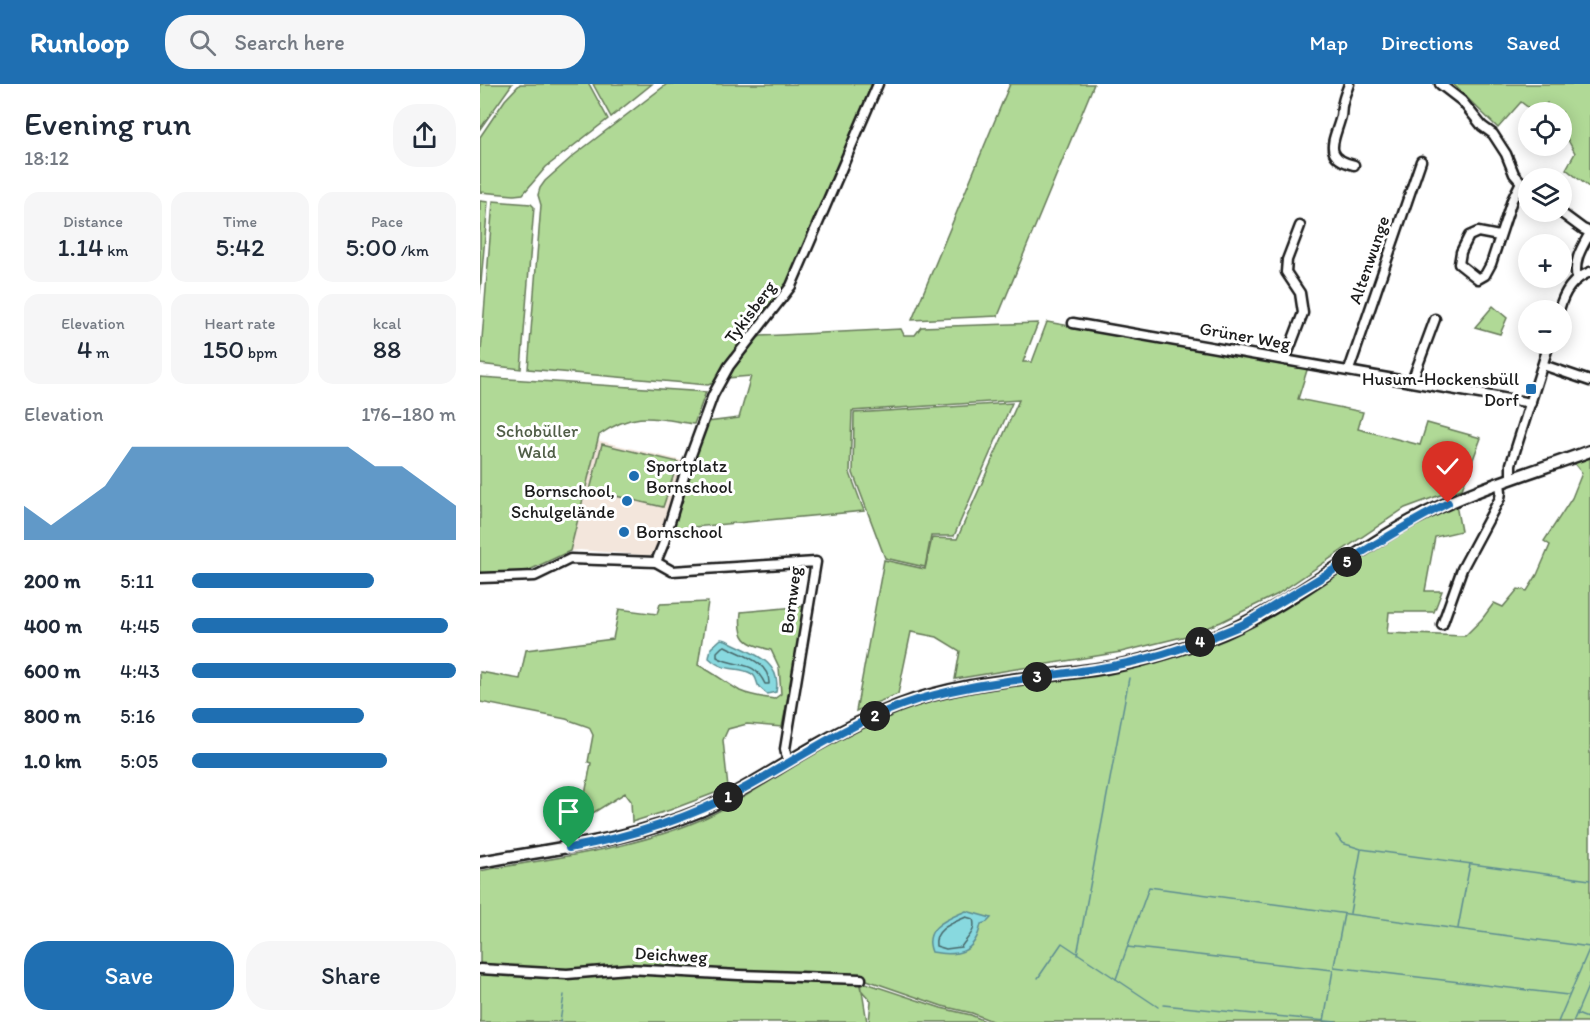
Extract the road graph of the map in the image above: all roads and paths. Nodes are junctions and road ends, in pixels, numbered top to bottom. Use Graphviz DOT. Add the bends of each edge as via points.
graph roads {
  1 [pos="878,84"];
  2 [pos="1349,84"];
  3 [pos="1440,84"];
  4 [pos="1421,161"];
  5 [pos="1354,165"];
  6 [pos="1518,179"];
  7 [pos="1518,188"];
  8 [pos="1572,220"];
  9 [pos="1300,226"];
  10 [pos="1590,232"];
  11 [pos="1499,236"];
  12 [pos="1590,272"];
  13 [pos="1577,279"];
  14 [pos="1563,300"];
  15 [pos="1435,319"];
  16 [pos="1072,323"];
  17 [pos="1546,354"];
  18 [pos="1286,360"];
  19 [pos="1543,365"];
  20 [pos="1349,370"];
  21 [pos="1412,381"];
  22 [pos="1590,381"];
  23 [pos="1531,403"];
  24 [pos="1590,452"];
  25 [pos="1506,481"];
  26 [pos="656,562"];
  27 [pos="480,578"];
  28 [pos="1442,625"];
  29 [pos="788,763"];
  30 [pos="480,862"];
  31 [pos="480,969"];
  32 [pos="861,979"];
  1 -- 26 [label="street, Tykisberg" via="791,286 729,366 712,395"];
  2 -- 5 [label="street" via="1332,145 1338,158"];
  3 -- 6 [label="street" via="1493,134"];
  4 -- 20 [label="street, Altenwunge"];
  7 -- 11 [label="street"];
  8 -- 10 [label="street"];
  9 -- 18 [label="street" via="1286,272 1300,293 1303,313"];
  10 -- 13 [label="street" via="1575,268"];
  11 -- 11 [label="street" via="1485,275 1478,279 1459,264 1469,236 1478,232"];
  12 -- 13 [label="street"];
  13 -- 14 [label="street"];
  15 -- 21 [label="street"];
  16 -- 18 [label="street, Grüner Weg"];
  17 -- 19 [label="street"];
  18 -- 20 [label="street, Grüner Weg"];
  19 -- 22 [label="street"];
  19 -- 23 [label="street"];
  20 -- 21 [label="street, Grüner Weg"];
  21 -- 23 [label="street, Grüner Weg"];
  23 -- 25 [label="street"];
  24 -- 25 [label="main road"];
  25 -- 28 [label="street" via="1462,569"];
  25 -- 29 [label="main road" via="1411,522 1254,618 1211,638 1152,658 1106,668 957,688 903,704 847,729"];
  26 -- 27 [label="street, Bornweg" via="570,559 535,576"];
  26 -- 29 [label="street, Bornweg" via="672,571 816,562 785,749"];
  29 -- 30 [label="main road" via="721,801 647,829 599,843"];
  31 -- 32 [label="street, Deichweg" via="567,974 628,969"];
}
